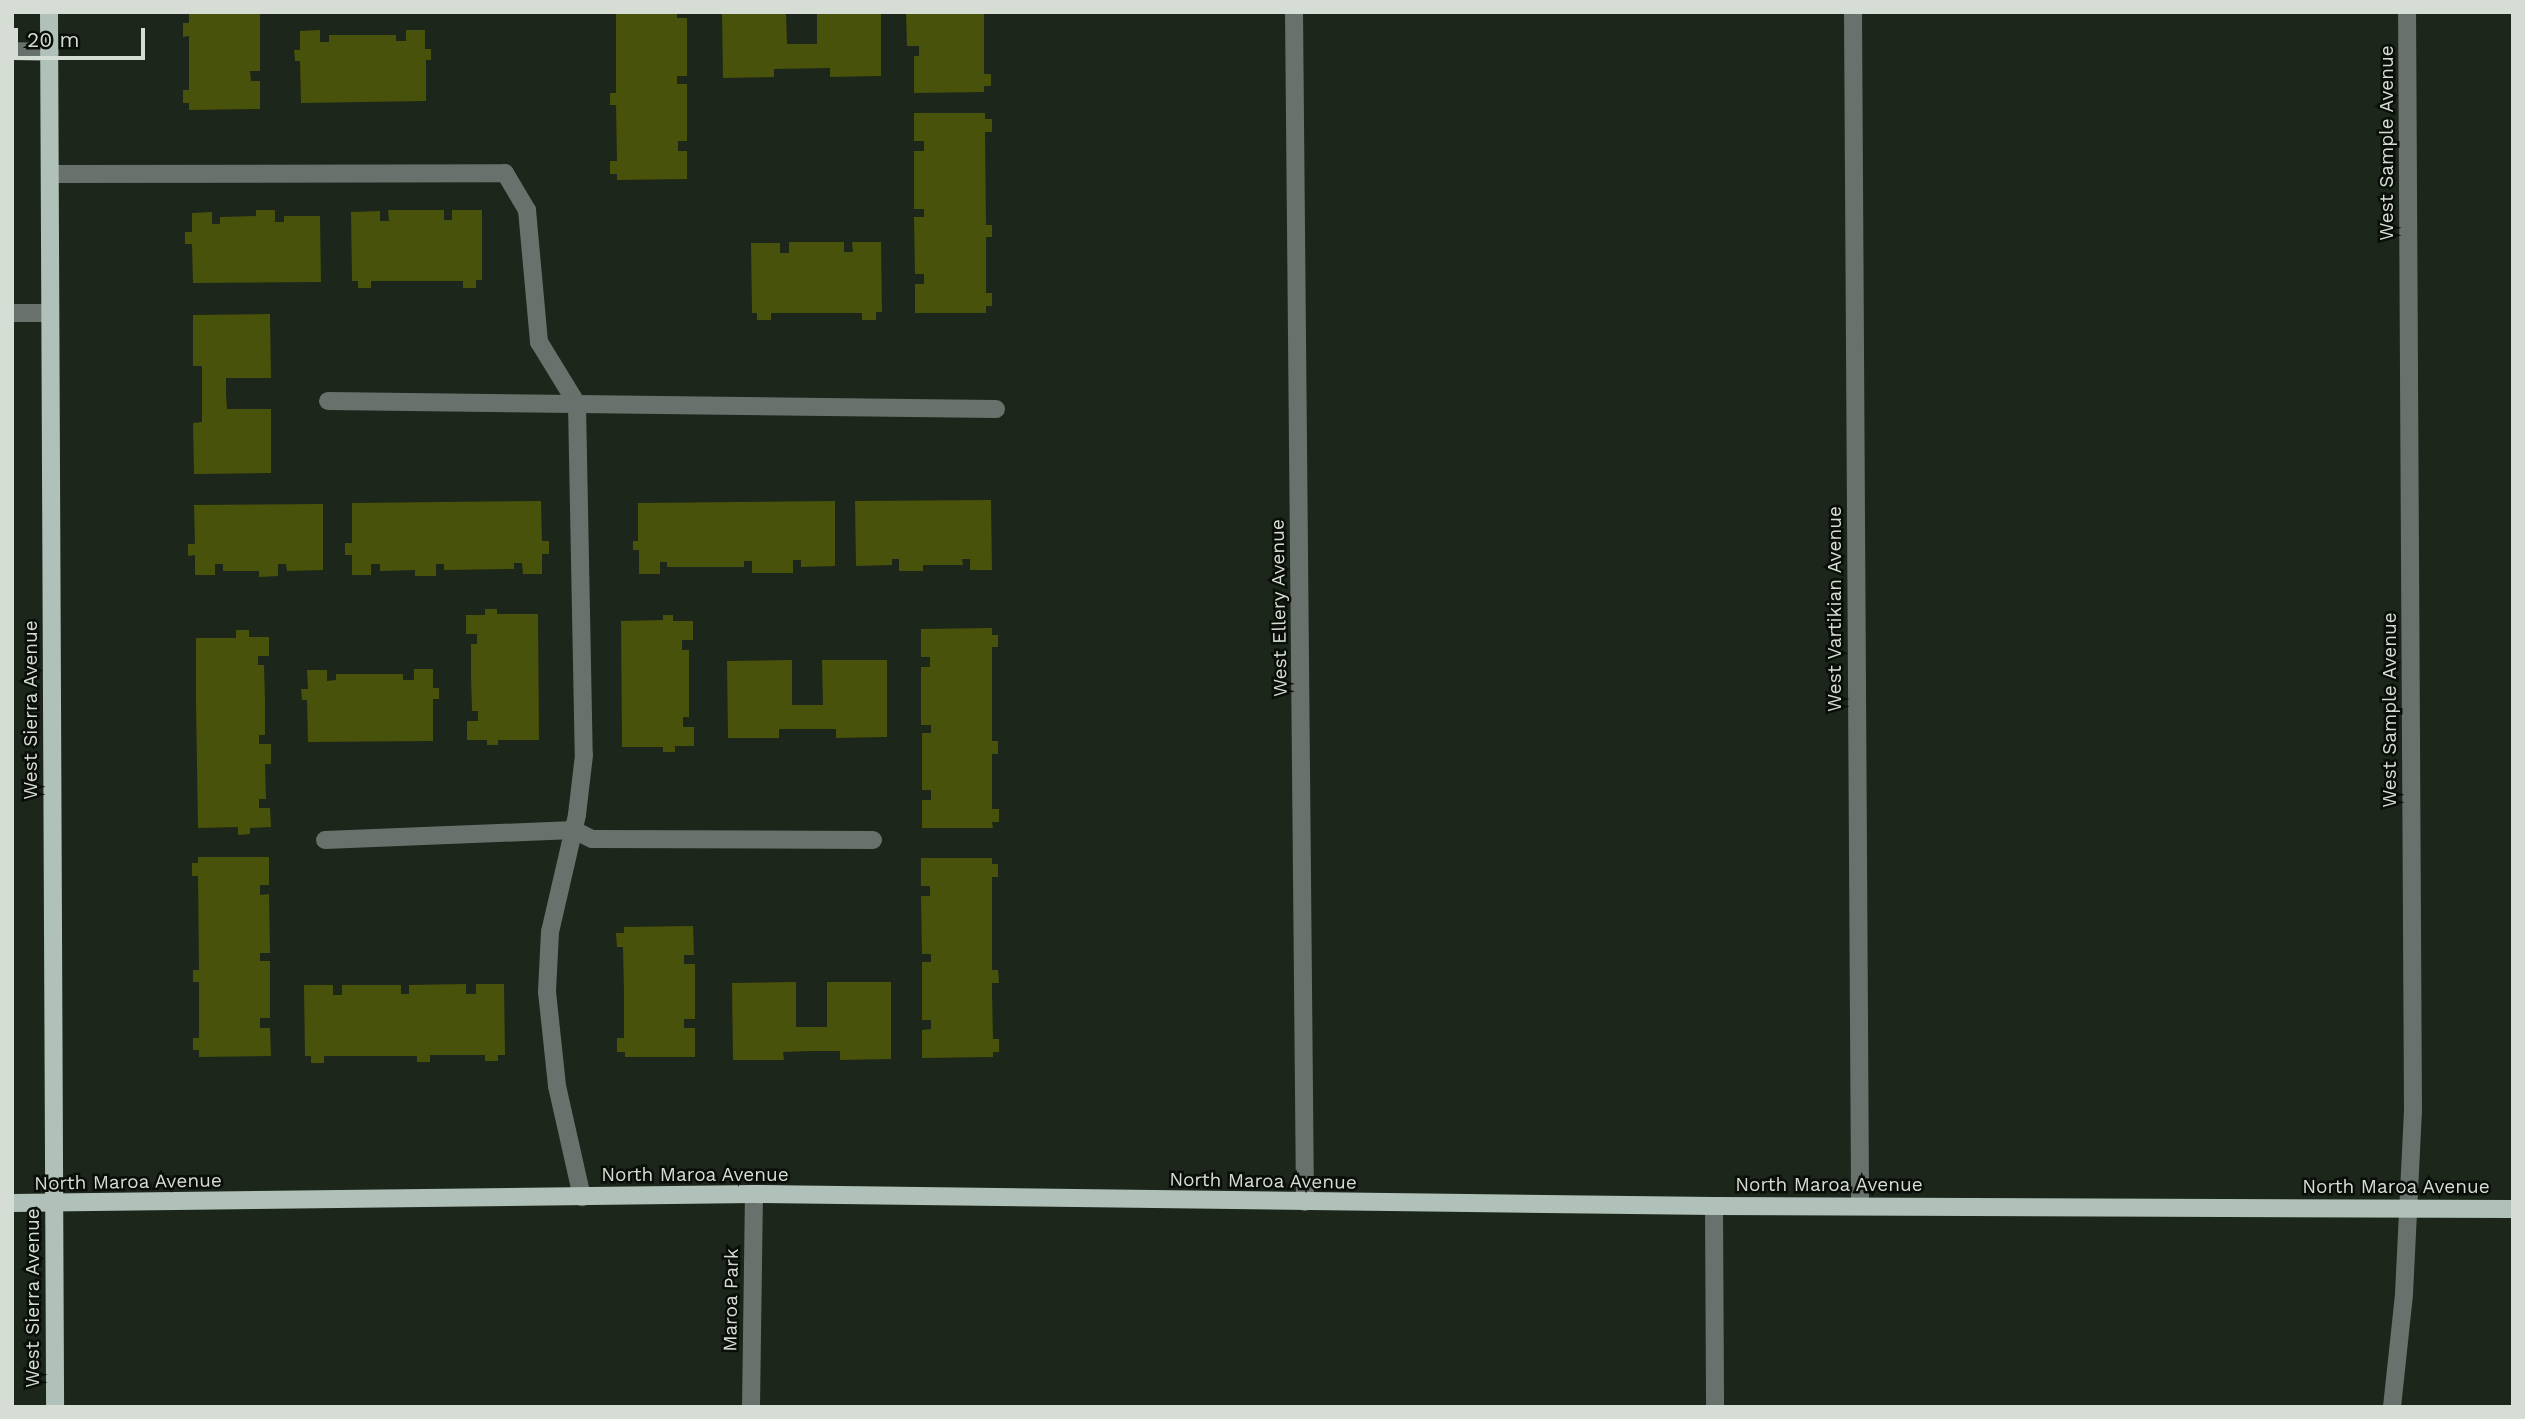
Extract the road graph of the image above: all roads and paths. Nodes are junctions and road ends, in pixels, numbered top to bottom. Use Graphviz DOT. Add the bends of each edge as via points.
graph roads {
  1 [pos="50,12"];
  2 [pos="1294,12"];
  3 [pos="1853,12"];
  4 [pos="2407,12"];
  5 [pos="12,51"];
  6 [pos="50,52"];
  7 [pos="50,174"];
  8 [pos="12,313"];
  9 [pos="50,313"];
  10 [pos="328,401"];
  11 [pos="577,404"];
  12 [pos="996,409"];
  13 [pos="573,830"];
  14 [pos="873,840"];
  15 [pos="326,841"];
  16 [pos="754,1194"];
  17 [pos="582,1196"];
  18 [pos="1305,1202"];
  19 [pos="12,1203"];
  20 [pos="54,1205"];
  21 [pos="1714,1206"];
  22 [pos="1860,1206"];
  23 [pos="2409,1209"];
  24 [pos="2513,1209"];
  25 [pos="55,1407"];
  26 [pos="751,1407"];
  27 [pos="1715,1407"];
  28 [pos="2392,1407"];
  1 -- 6 [label="main road, West Sierra Avenue"];
  2 -- 18 [label="street, West Ellery Avenue"];
  3 -- 22 [label="street, West Vartikian Avenue"];
  4 -- 23 [label="street, West Sample Avenue" via="2413,1111"];
  5 -- 6 [label="street"];
  6 -- 7 [label="main road, West Sierra Avenue"];
  7 -- 9 [label="main road, West Sierra Avenue"];
  7 -- 11 [label="street" via="505,173 527,210 539,342"];
  8 -- 9 [label="street"];
  9 -- 20 [label="main road, West Sierra Avenue"];
  10 -- 11 [label="street"];
  11 -- 12 [label="street"];
  11 -- 13 [label="street" via="584,755"];
  13 -- 14 [label="street" via="592,839"];
  13 -- 15 [label="street"];
  13 -- 17 [label="street" via="550,932 547,992 557,1086"];
  16 -- 17 [label="main road, North Maroa Avenue"];
  16 -- 18 [label="main road, North Maroa Avenue"];
  16 -- 26 [label="street, Maroa Park"];
  17 -- 20 [label="main road, North Maroa Avenue"];
  18 -- 21 [label="main road, North Maroa Avenue"];
  19 -- 20 [label="main road, North Maroa Avenue"];
  20 -- 25 [label="main road, West Sierra Avenue"];
  21 -- 22 [label="main road, North Maroa Avenue"];
  21 -- 27 [label="street"];
  22 -- 23 [label="main road, North Maroa Avenue"];
  23 -- 24 [label="main road, North Maroa Avenue"];
  23 -- 28 [label="street, West Sample Avenue"];
}
